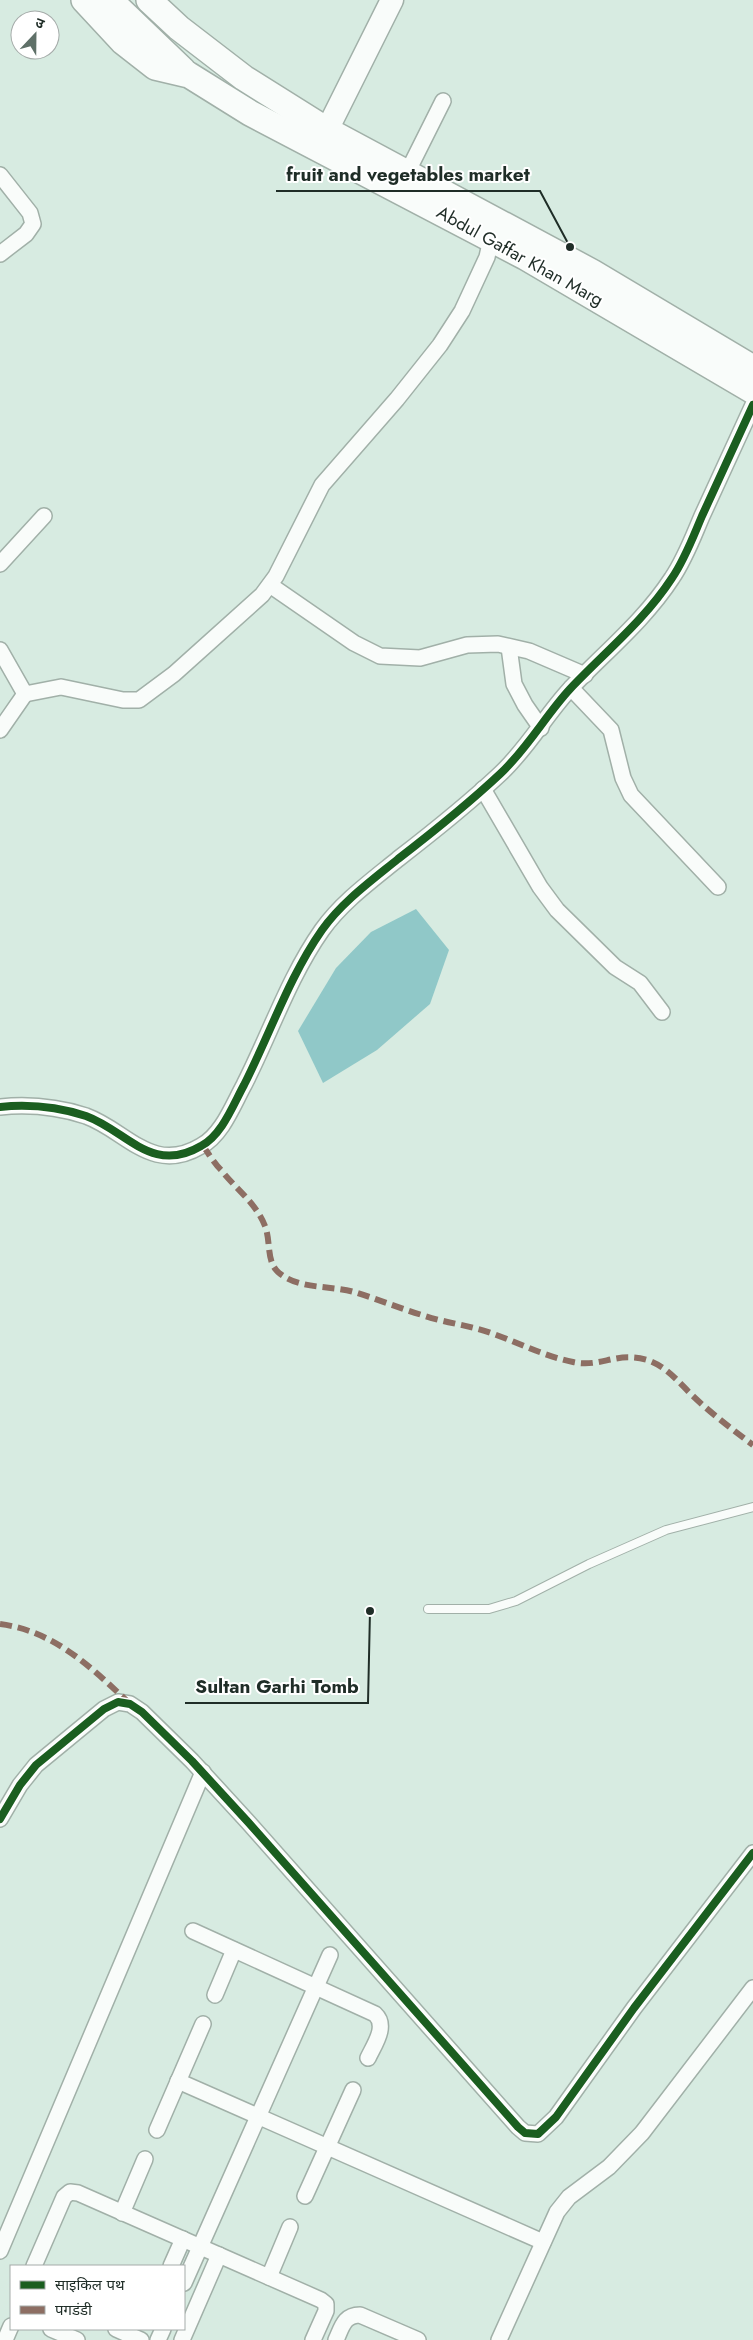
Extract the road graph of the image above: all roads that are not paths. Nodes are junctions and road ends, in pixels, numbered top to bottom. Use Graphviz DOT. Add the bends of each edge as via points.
graph roads {
  1 [pos="84,0"];
  2 [pos="110,0"];
  3 [pos="149,0"];
  4 [pos="392,0"];
  5 [pos="189,75"];
  6 [pos="443,101"];
  7 [pos="327,130"];
  8 [pos="407,173"];
  9 [pos="0,175"];
  10 [pos="491,239"];
  11 [pos="0,254"];
  12 [pos="753,368"];
  13 [pos="753,391"];
  14 [pos="753,405"];
  15 [pos="44,516"];
  16 [pos="0,564"];
  17 [pos="270,585"];
  18 [pos="509,647"];
  19 [pos="0,650"];
  20 [pos="585,675"];
  21 [pos="571,688"];
  22 [pos="25,694"];
  23 [pos="541,728"];
  24 [pos="0,730"];
  25 [pos="483,789"];
  26 [pos="718,887"];
  27 [pos="662,1012"];
  28 [pos="0,1107"];
  29 [pos="753,1507"];
  30 [pos="428,1609"];
  31 [pos="203,1772"];
  32 [pos="0,1819"];
  33 [pos="753,1853"];
  34 [pos="192,1931"];
  35 [pos="234,1950"];
  36 [pos="330,1955"];
  37 [pos="315,1987"];
  38 [pos="753,1988"];
  39 [pos="215,1995"];
  40 [pos="202,2024"];
  41 [pos="368,2058"];
  42 [pos="178,2081"];
  43 [pos="353,2090"];
  44 [pos="258,2116"];
  45 [pos="157,2130"];
  46 [pos="328,2147"];
  47 [pos="145,2159"];
  48 [pos="305,2196"];
  49 [pos="122,2213"];
  50 [pos="290,2227"];
  51 [pos="183,2239"];
  52 [pos="543,2242"];
  53 [pos="200,2246"];
  54 [pos="0,2251"];
  55 [pos="219,2255"];
  56 [pos="34,2265"];
  57 [pos="171,2265"];
  58 [pos="269,2277"];
  59 [pos="185,2281"];
  60 [pos="10,2328"];
  61 [pos="54,2330"];
  62 [pos="120,2330"];
  63 [pos="141,2336"];
  64 [pos="5,2340"];
  65 [pos="77,2340"];
  66 [pos="182,2340"];
  67 [pos="313,2340"];
  68 [pos="336,2340"];
  69 [pos="418,2340"];
  70 [pos="499,2340"];
  1 -- 5 [label="main road, Abdul Gaffar Khan Marg" via="123,42 155,67"];
  2 -- 5 [label="main road"];
  3 -- 7 [label="main road, Abdul Gaffar Khan Marg" via="179,28 244,78"];
  4 -- 7 [label="street"];
  5 -- 10 [label="main road, Abdul Gaffar Khan Marg" via="250,113"];
  6 -- 8 [label="street"];
  7 -- 8 [label="main road, Abdul Gaffar Khan Marg"];
  8 -- 12 [label="main road, Abdul Gaffar Khan Marg" via="592,272"];
  9 -- 11 [label="street" via="30,214 32,224 26,234"];
  10 -- 13 [label="main road, Abdul Gaffar Khan Marg"];
  10 -- 17 [label="street" via="487,257 462,311 397,399 322,486"];
  14 -- 20 [label="street" via="672,578 636,626"];
  15 -- 16 [label="street"];
  17 -- 18 [label="street" via="354,643 380,656 420,658 467,645"];
  17 -- 22 [label="street" via="230,625 139,700 123,700 61,687"];
  18 -- 20 [label="street" via="529,651"];
  18 -- 23 [label="street" via="514,684"];
  19 -- 22 [label="street"];
  20 -- 21 [label="street"];
  21 -- 23 [label="street"];
  21 -- 26 [label="street" via="611,730 622,778 631,795"];
  22 -- 24 [label="street"];
  23 -- 25 [label="street"];
  25 -- 27 [label="street" via="556,910 615,967 640,983"];
  25 -- 28 [label="street" via="361,889 324,928 308,951 234,1105 203,1146 178,1155 150,1153 102,1123 69,1111 50,1107"];
  29 -- 30 [label="lane" via="666,1530 516,1601 489,1609"];
  31 -- 32 [label="street" via="142,1712 130,1704 118,1702 104,1709 36,1765"];
  31 -- 33 [label="street" via="525,2133 538,2134 556,2117 634,2008"];
  31 -- 54 [label="street"];
  34 -- 35 [label="street"];
  35 -- 37 [label="street"];
  35 -- 39 [label="street"];
  36 -- 37 [label="street"];
  37 -- 41 [label="street" via="379,2018 380,2029"];
  37 -- 44 [label="street"];
  38 -- 52 [label="street" via="642,2133 609,2167 569,2197 557,2212"];
  40 -- 42 [label="street"];
  42 -- 44 [label="street"];
  42 -- 45 [label="street"];
  43 -- 46 [label="street"];
  44 -- 46 [label="street"];
  44 -- 53 [label="street"];
  46 -- 48 [label="street"];
  46 -- 52 [label="street"];
  47 -- 49 [label="street"];
  49 -- 51 [label="street"];
  49 -- 56 [label="street" via="70,2192 64,2197"];
  50 -- 58 [label="street"];
  51 -- 53 [label="street"];
  51 -- 57 [label="street"];
  52 -- 70 [label="street"];
  53 -- 55 [label="street"];
  53 -- 59 [label="street"];
  55 -- 58 [label="street"];
  55 -- 66 [label="street"];
  58 -- 67 [label="street" via="326,2304"];
  60 -- 64 [label="street"];
  61 -- 65 [label="street"];
  62 -- 63 [label="street"];
  68 -- 69 [label="street" via="345,2320 352,2315"];
}
